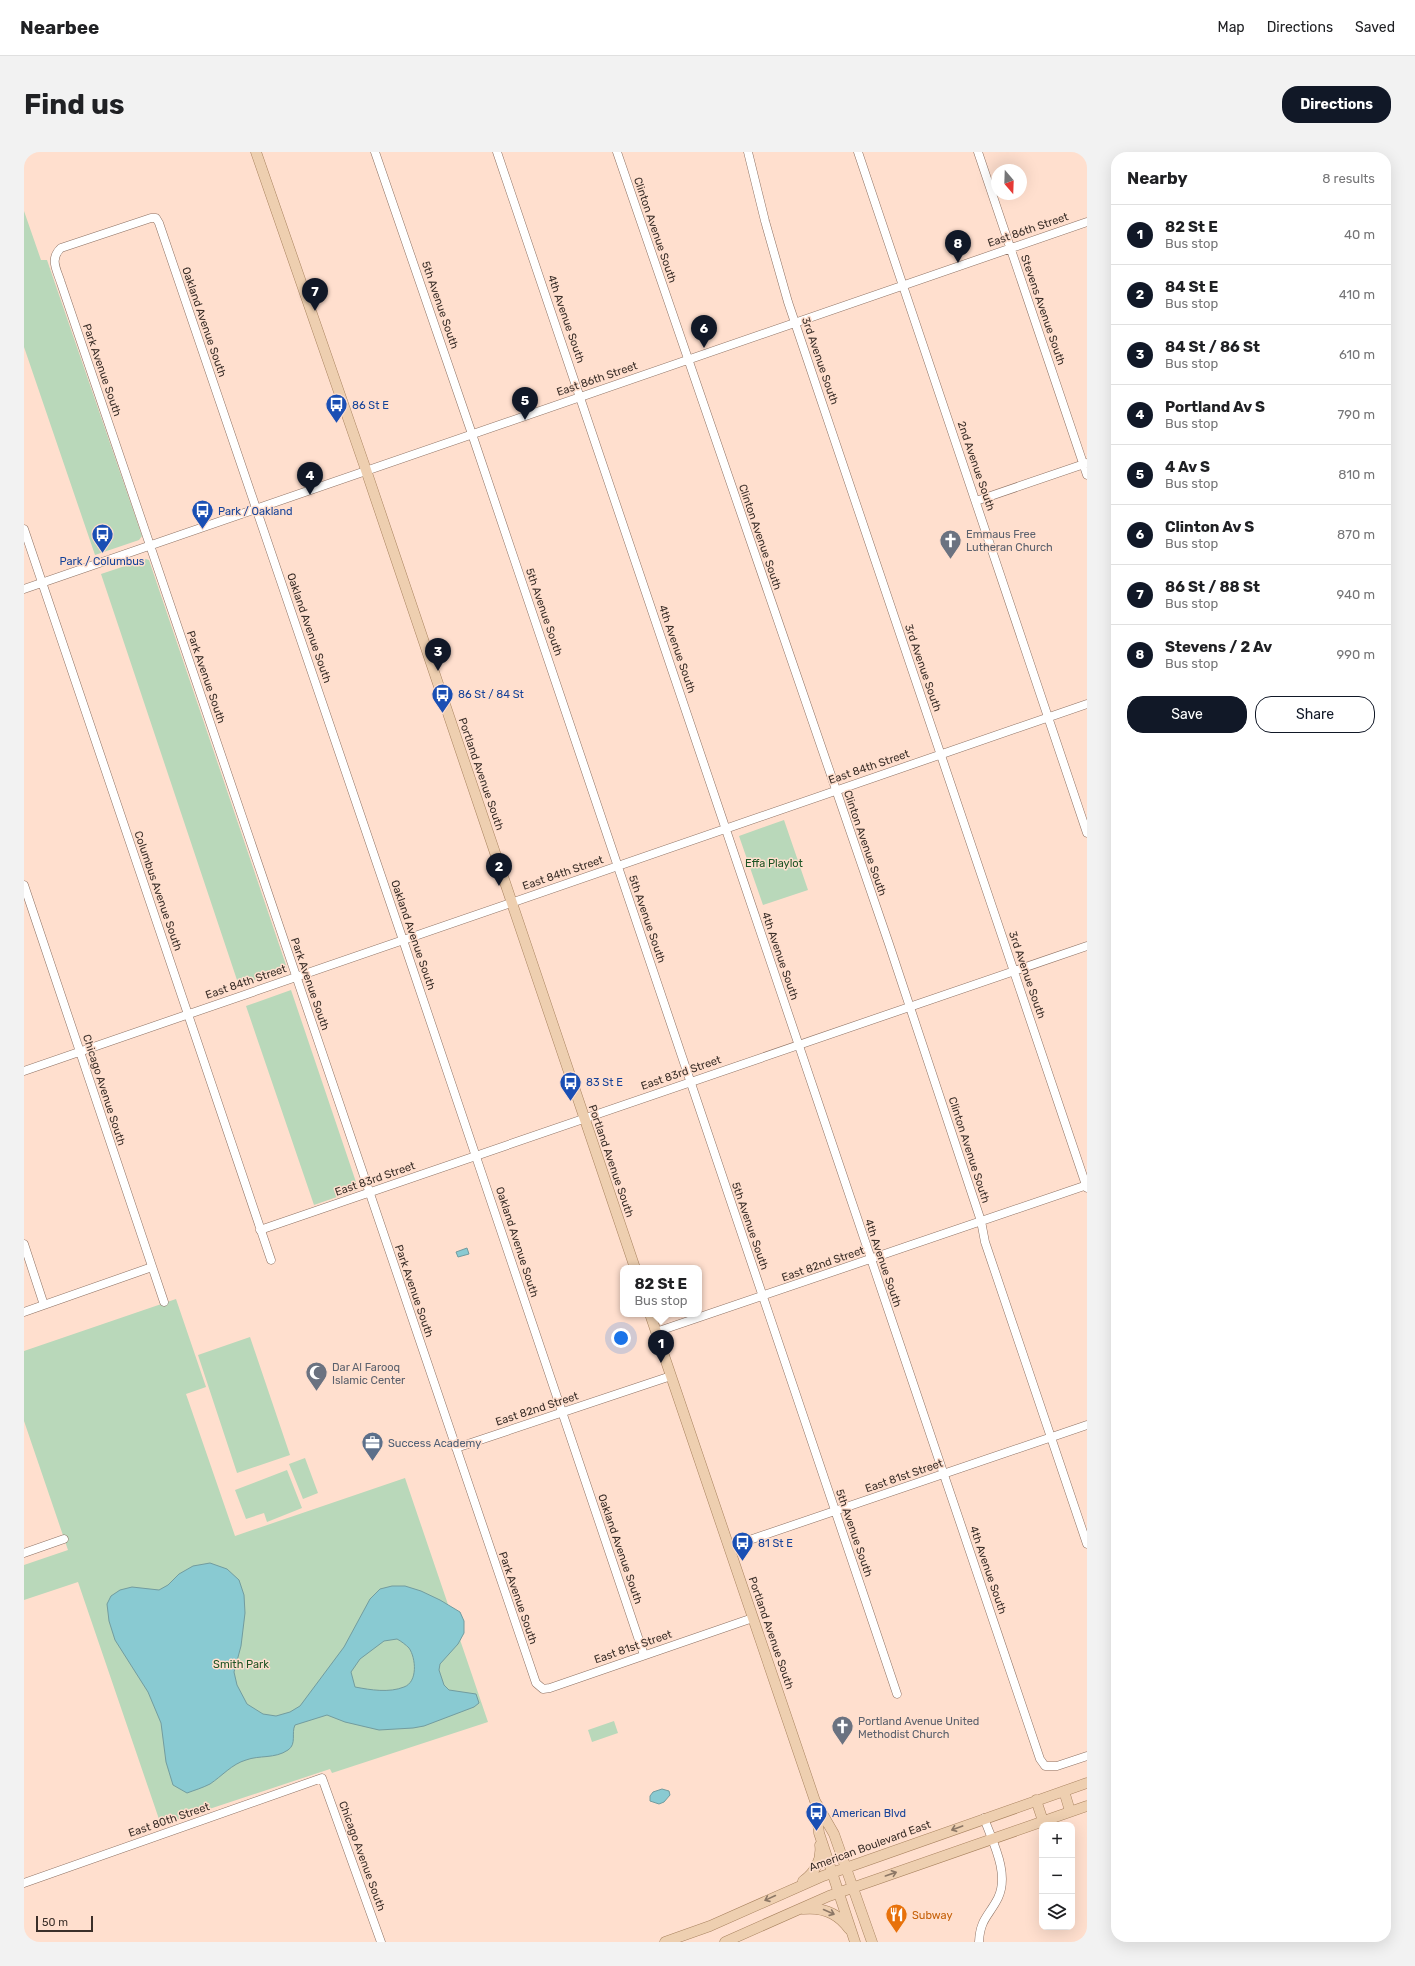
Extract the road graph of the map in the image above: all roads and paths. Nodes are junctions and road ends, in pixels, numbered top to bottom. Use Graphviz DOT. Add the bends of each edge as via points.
graph roads {
  1 [pos="256,152"];
  2 [pos="375,152"];
  3 [pos="497,152"];
  4 [pos="617,152"];
  5 [pos="748,152"];
  6 [pos="858,152"];
  7 [pos="978,152"];
  8 [pos="1087,222"];
  9 [pos="159,223"];
  10 [pos="1011,248"];
  11 [pos="903,285"];
  12 [pos="795,322"];
  13 [pos="687,360"];
  14 [pos="581,396"];
  15 [pos="472,434"];
  16 [pos="1085,464"];
  17 [pos="366,470"];
  18 [pos="1087,475"];
  19 [pos="976,502"];
  20 [pos="257,508"];
  21 [pos="24,529"];
  22 [pos="150,545"];
  23 [pos="42,582"];
  24 [pos="24,589"];
  25 [pos="1087,704"];
  26 [pos="1048,717"];
  27 [pos="941,754"];
  28 [pos="836,790"];
  29 [pos="726,828"];
  30 [pos="1087,833"];
  31 [pos="617,866"];
  32 [pos="24,885"];
  33 [pos="511,902"];
  34 [pos="403,940"];
  35 [pos="1087,946"];
  36 [pos="1014,971"];
  37 [pos="296,977"];
  38 [pos="909,1007"];
  39 [pos="187,1014"];
  40 [pos="798,1045"];
  41 [pos="80,1051"];
  42 [pos="24,1071"];
  43 [pos="690,1082"];
  44 [pos="584,1118"];
  45 [pos="476,1156"];
  46 [pos="1087,1186"];
  47 [pos="369,1193"];
  48 [pos="981,1221"];
  49 [pos="260,1230"];
  50 [pos="24,1244"];
  51 [pos="870,1259"];
  52 [pos="271,1260"];
  53 [pos="634,1265"];
  54 [pos="152,1267"];
  55 [pos="762,1296"];
  56 [pos="164,1302"];
  57 [pos="44,1304"];
  58 [pos="24,1312"];
  59 [pos="702,1316"];
  60 [pos="651,1317"];
  61 [pos="700,1317"];
  62 [pos="656,1332"];
  63 [pos="671,1376"];
  64 [pos="562,1413"];
  65 [pos="1087,1425"];
  66 [pos="1051,1437"];
  67 [pos="456,1448"];
  68 [pos="943,1474"];
  69 [pos="835,1511"];
  70 [pos="64,1540"];
  71 [pos="1087,1544"];
  72 [pos="729,1547"];
  73 [pos="24,1553"];
  74 [pos="752,1618"];
  75 [pos="644,1655"];
  76 [pos="543,1689"];
  77 [pos="897,1694"];
  78 [pos="1087,1756"];
  79 [pos="322,1778"];
  80 [pos="1087,1783"];
  81 [pos="1064,1791"];
  82 [pos="1036,1800"];
  83 [pos="815,1801"];
  84 [pos="1087,1806"];
  85 [pos="1070,1811"];
  86 [pos="984,1818"];
  87 [pos="1043,1821"];
  88 [pos="819,1833"];
  89 [pos="991,1839"];
  90 [pos="847,1867"];
  91 [pos="832,1873"];
  92 [pos="24,1883"];
  93 [pos="854,1887"];
  94 [pos="791,1888"];
  95 [pos="839,1892"];
  96 [pos="793,1911"];
  97 [pos="855,1940"];
  98 [pos="381,1942"];
  99 [pos="666,1942"];
  100 [pos="725,1942"];
  101 [pos="872,1942"];
  102 [pos="979,1942"];
  1 -- 17 [label="main road, Portland Avenue South"];
  2 -- 15 [label="street, 5th Avenue South"];
  3 -- 14 [label="street, 4th Avenue South"];
  4 -- 13 [label="street, Clinton Avenue South"];
  5 -- 12 [label="street, 3rd Avenue South" via="776,261"];
  6 -- 11 [label="street, 2nd Avenue South"];
  7 -- 10 [label="street, Stevens Avenue South"];
  8 -- 10 [label="street, East 86th Street"];
  9 -- 20 [label="street, Oakland Avenue South"];
  9 -- 22 [label="street, Park Avenue South" via="156,218 151,218 61,248 55,253 53,260"];
  10 -- 11 [label="street, East 86th Street"];
  10 -- 16 [label="street, Stevens Avenue South"];
  11 -- 12 [label="street, East 86th Street"];
  11 -- 19 [label="street, 2nd Avenue South"];
  12 -- 13 [label="street, East 86th Street"];
  12 -- 27 [label="street, 3rd Avenue South"];
  13 -- 14 [label="street, East 86th Street"];
  13 -- 28 [label="street, Clinton Avenue South"];
  14 -- 15 [label="street, East 86th Street"];
  14 -- 29 [label="street, 4th Avenue South"];
  15 -- 17 [label="street, East 86th Street"];
  15 -- 31 [label="street, 5th Avenue South"];
  16 -- 18 [label="street, Stevens Avenue South"];
  16 -- 19 [label="street"];
  17 -- 20 [label="street, East 86th Street"];
  17 -- 33 [label="main road, Portland Avenue South"];
  19 -- 26 [label="street, 2nd Avenue South"];
  20 -- 22 [label="street, East 86th Street"];
  20 -- 34 [label="street, Oakland Avenue South"];
  21 -- 23 [label="street, Columbus Avenue South"];
  22 -- 23 [label="street, East 86th Street"];
  22 -- 37 [label="street, Park Avenue South"];
  23 -- 24 [label="street, East 86th Street"];
  23 -- 39 [label="street, Columbus Avenue South"];
  25 -- 26 [label="street, East 84th Street"];
  26 -- 27 [label="street, East 84th Street"];
  26 -- 30 [label="street, 2nd Avenue South"];
  27 -- 28 [label="street, East 84th Street"];
  27 -- 36 [label="street, 3rd Avenue South"];
  28 -- 29 [label="street, East 84th Street"];
  28 -- 38 [label="street, Clinton Avenue South"];
  29 -- 31 [label="street, East 84th Street"];
  29 -- 40 [label="street, 4th Avenue South"];
  31 -- 33 [label="street, East 84th Street"];
  31 -- 43 [label="street, 5th Avenue South"];
  32 -- 41 [label="street, Chicago Avenue South"];
  33 -- 34 [label="street, East 84th Street"];
  33 -- 44 [label="main road, Portland Avenue South"];
  34 -- 37 [label="street, East 84th Street"];
  34 -- 45 [label="street, Oakland Avenue South"];
  35 -- 36 [label="street, East 83rd Street"];
  36 -- 38 [label="street, East 83rd Street"];
  36 -- 46 [label="street, 3rd Avenue South"];
  37 -- 39 [label="street, East 84th Street"];
  37 -- 47 [label="street, Park Avenue South"];
  38 -- 40 [label="street, East 83rd Street"];
  38 -- 48 [label="street, Clinton Avenue South"];
  39 -- 41 [label="street, East 84th Street"];
  39 -- 49 [label="street, Columbus Avenue South"];
  40 -- 43 [label="street, East 83rd Street"];
  40 -- 51 [label="street, 4th Avenue South"];
  41 -- 42 [label="street, East 84th Street"];
  41 -- 54 [label="street, Chicago Avenue South"];
  43 -- 44 [label="street, East 83rd Street"];
  43 -- 55 [label="street, 5th Avenue South"];
  44 -- 45 [label="street, East 83rd Street"];
  44 -- 53 [label="main road, Portland Avenue South"];
  45 -- 47 [label="street, East 83rd Street"];
  45 -- 64 [label="street, Oakland Avenue South"];
  46 -- 48 [label="street, East 82nd Street"];
  47 -- 49 [label="street, East 83rd Street"];
  47 -- 67 [label="street, Park Avenue South"];
  48 -- 51 [label="street, East 82nd Street"];
  48 -- 66 [label="street, Clinton Avenue South" via="985,1242"];
  49 -- 52 [label="street, Columbus Avenue South"];
  50 -- 57 [label="street"];
  51 -- 55 [label="street, East 82nd Street"];
  51 -- 68 [label="street, 4th Avenue South"];
  54 -- 56 [label="street, Chicago Avenue South"];
  54 -- 57 [label="street"];
  55 -- 59 [label="street, East 82nd Street"];
  55 -- 69 [label="street, 5th Avenue South"];
  57 -- 58 [label="street"];
  60 -- 62 [label="main road, Portland Avenue South"];
  61 -- 62 [label="street, East 82nd Street"];
  62 -- 63 [label="main road, Portland Avenue South"];
  63 -- 64 [label="street, East 82nd Street"];
  63 -- 72 [label="main road, Portland Avenue South"];
  64 -- 67 [label="street, East 82nd Street"];
  64 -- 75 [label="street, Oakland Avenue South"];
  65 -- 66 [label="street, East 81st Street"];
  66 -- 68 [label="street, East 81st Street"];
  66 -- 71 [label="street, Clinton Avenue South"];
  67 -- 76 [label="street, Park Avenue South" via="533,1677"];
  68 -- 69 [label="street, East 81st Street"];
  68 -- 78 [label="street, 4th Avenue South" via="1040,1759 1045,1766 1057,1766"];
  69 -- 72 [label="street, East 81st Street"];
  69 -- 77 [label="street, 5th Avenue South"];
  70 -- 73 [label="street"];
  72 -- 74 [label="main road, Portland Avenue South"];
  74 -- 75 [label="street, East 81st Street"];
  74 -- 83 [label="main road, Portland Avenue South"];
  75 -- 76 [label="street, East 81st Street"];
  79 -- 92 [label="street, East 80th Street"];
  79 -- 98 [label="street, Chicago Avenue South"];
  80 -- 81 [label="main road, American Boulevard East"];
  81 -- 82 [label="main road, American Boulevard East"];
  81 -- 85 [label="main road"];
  82 -- 86 [label="main road, American Boulevard East"];
  82 -- 87 [label="main road"];
  83 -- 88 [label="main road, Portland Avenue South"];
  83 -- 90 [label="main road, Portland Avenue South" via="832,1828"];
  84 -- 85 [label="main road"];
  85 -- 87 [label="main road"];
  86 -- 89 [label="street"];
  86 -- 90 [label="main road, American Boulevard East, one-way"];
  87 -- 89 [label="main road"];
  88 -- 91 [label="main road, Portland Avenue South"];
  88 -- 94 [label="main road" via="821,1852 816,1866 806,1879"];
  93 -- 89 [label="main road, one-way"];
  89 -- 102 [label="street" via="1002,1876 1001,1888 998,1898 984,1918"];
  90 -- 91 [label="main road, American Boulevard East"];
  90 -- 93 [label="main road, Portland Avenue South"];
  91 -- 94 [label="main road, American Boulevard East"];
  91 -- 95 [label="main road, Portland Avenue South"];
  93 -- 95 [label="main road"];
  93 -- 101 [label="main road, Portland Avenue South"];
  94 -- 99 [label="main road, American Boulevard East, one-way" via="710,1926"];
  95 -- 96 [label="main road"];
  95 -- 97 [label="main road, Portland Avenue South"];
  96 -- 97 [label="main road, one-way" via="824,1909 846,1925"];
  96 -- 100 [label="main road"];
}
